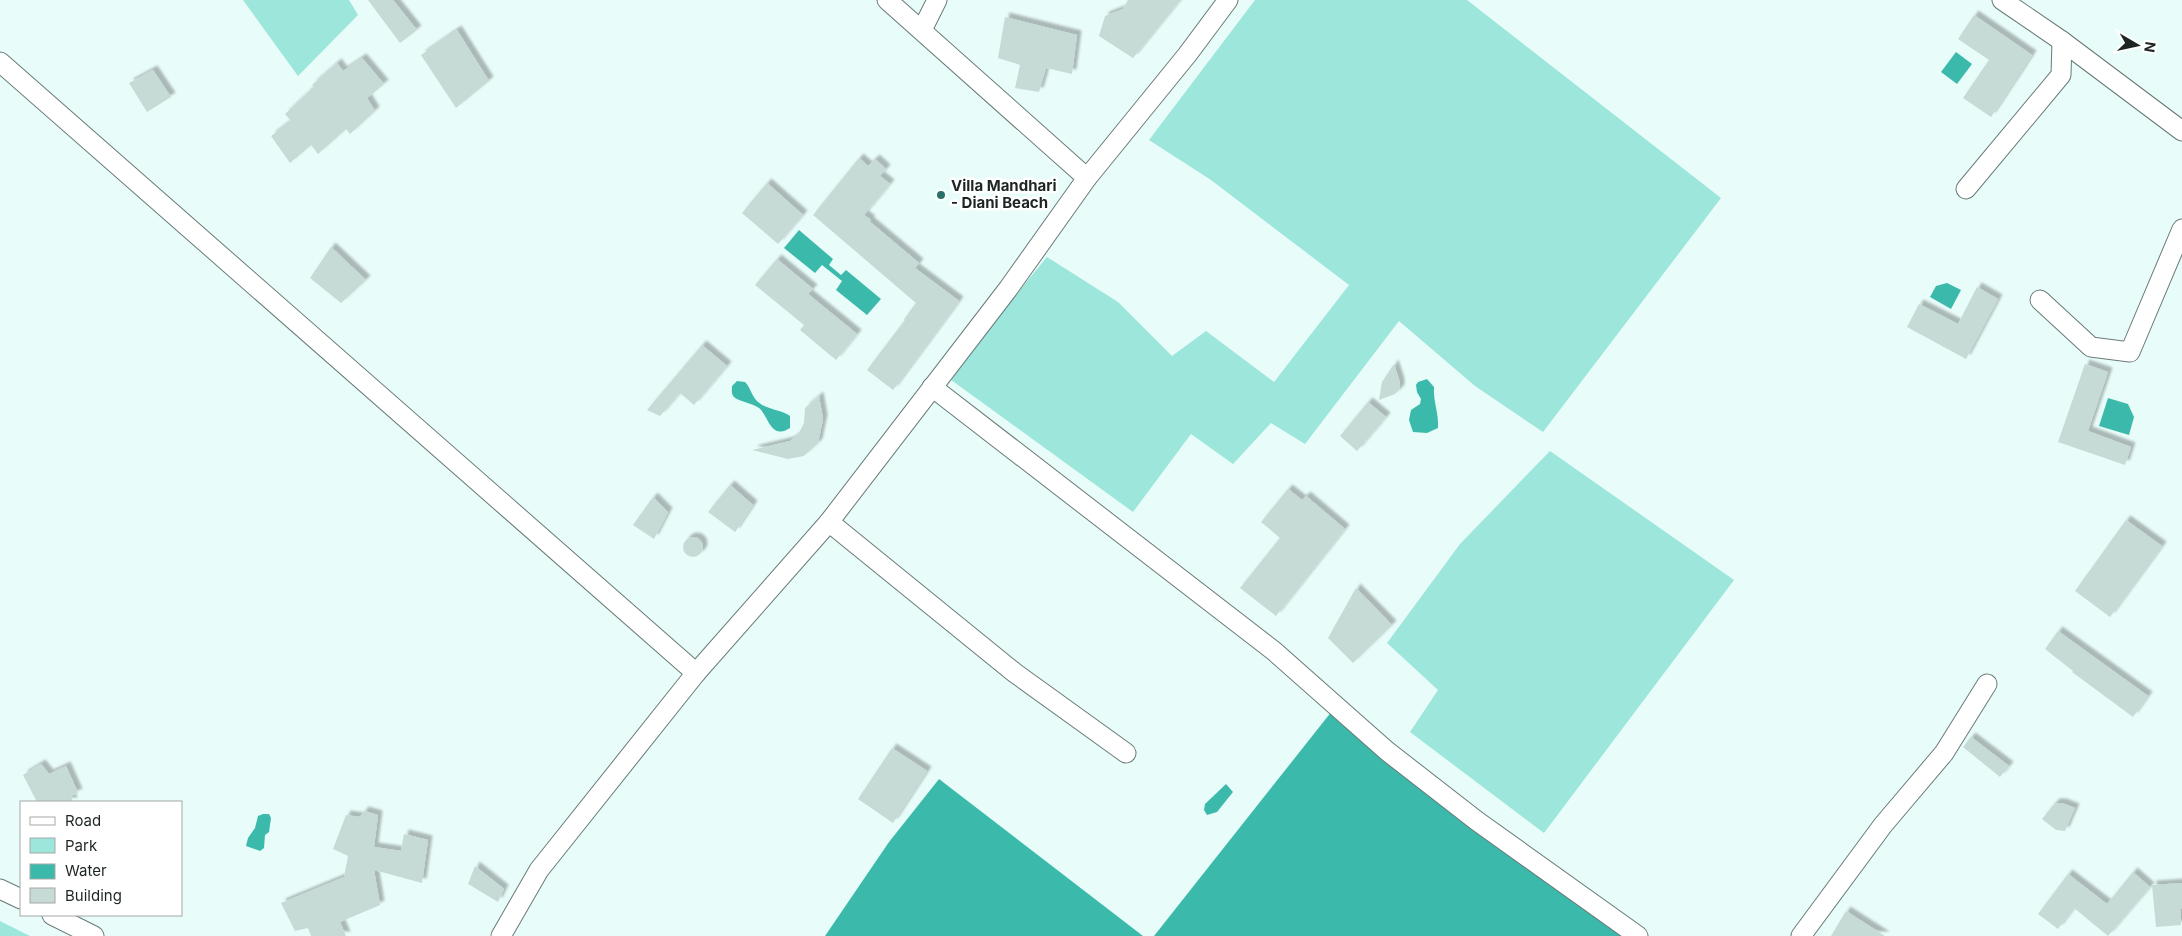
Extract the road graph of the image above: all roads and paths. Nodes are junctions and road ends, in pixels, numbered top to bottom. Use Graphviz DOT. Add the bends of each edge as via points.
graph roads {
  1 [pos="887,0"];
  2 [pos="937,0"];
  3 [pos="1228,0"];
  4 [pos="2002,0"];
  5 [pos="922,30"];
  6 [pos="2062,41"];
  7 [pos="0,62"];
  8 [pos="2182,131"];
  9 [pos="1087,178"];
  10 [pos="1966,188"];
  11 [pos="2182,229"];
  12 [pos="2040,300"];
  13 [pos="932,387"];
  14 [pos="829,522"];
  15 [pos="696,674"];
  16 [pos="1987,684"];
  17 [pos="1126,753"];
  18 [pos="0,888"];
  19 [pos="20,898"];
  20 [pos="54,916"];
  21 [pos="94,936"];
  22 [pos="501,936"];
  23 [pos="1638,936"];
  24 [pos="1801,936"];
  1 -- 5 [label="street"];
  2 -- 5 [label="street"];
  3 -- 9 [label="street"];
  4 -- 6 [label="street"];
  5 -- 9 [label="street"];
  6 -- 8 [label="street"];
  6 -- 10 [label="street" via="2061,75"];
  7 -- 15 [label="street"];
  9 -- 13 [label="street" via="1008,289"];
  11 -- 12 [label="street" via="2130,352 2091,347"];
  13 -- 14 [label="street"];
  13 -- 23 [label="street" via="1274,651 1387,751 1476,821"];
  14 -- 15 [label="street"];
  14 -- 17 [label="street" via="1015,673"];
  15 -- 22 [label="street" via="539,870"];
  16 -- 24 [label="street" via="1944,753 1883,826"];
  18 -- 19 [label="street"];
  20 -- 21 [label="street"];
}
